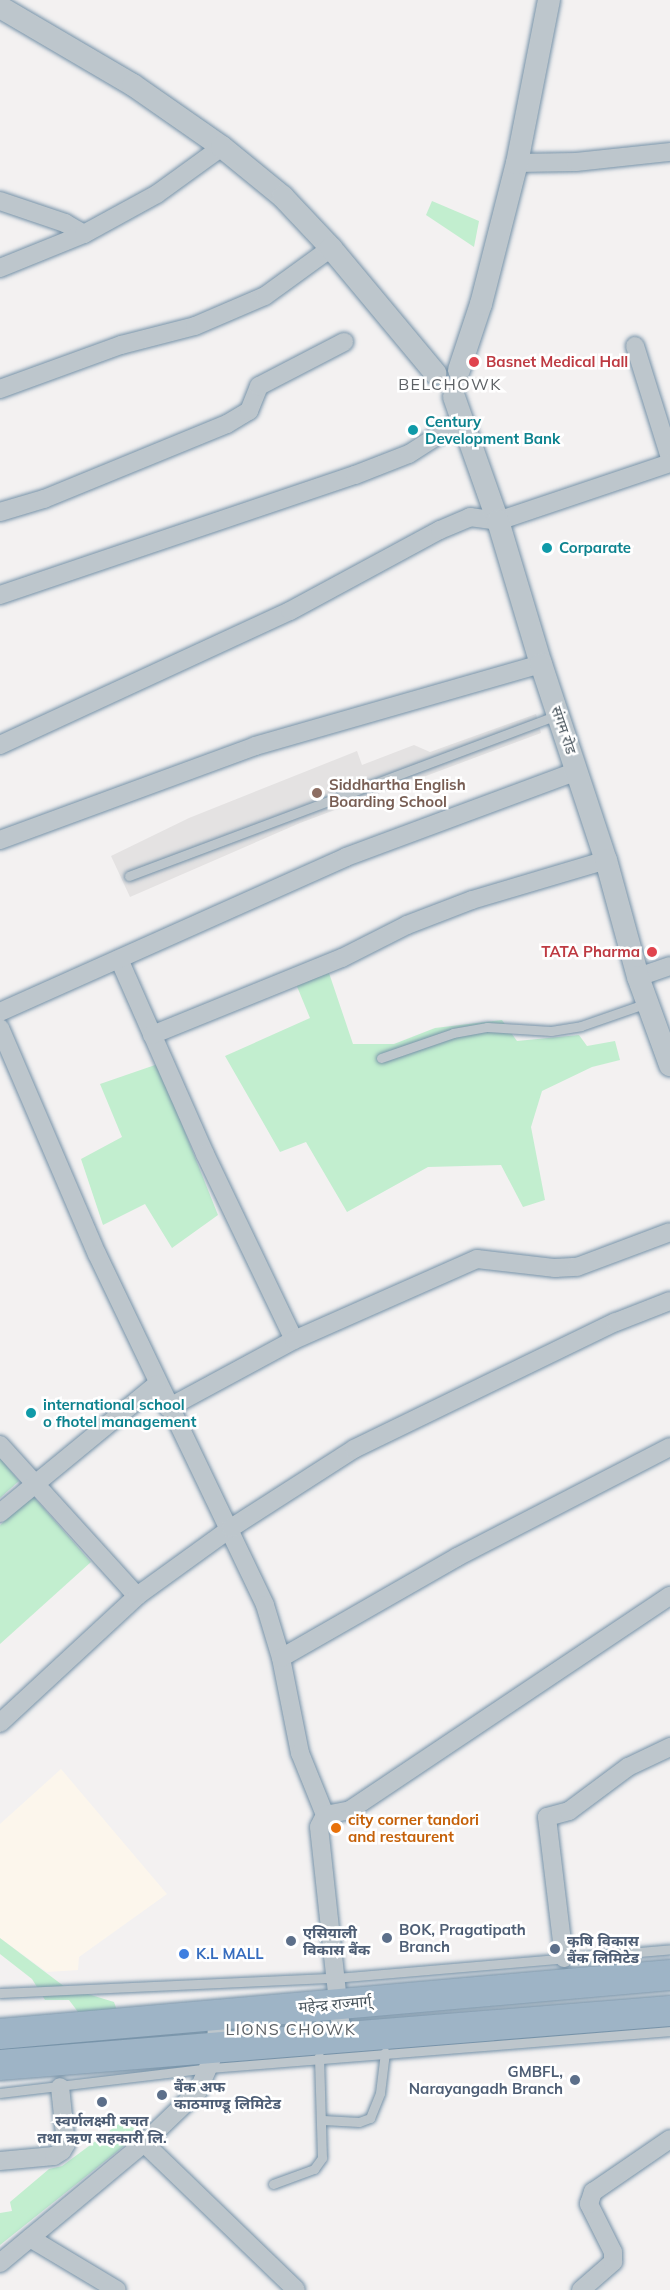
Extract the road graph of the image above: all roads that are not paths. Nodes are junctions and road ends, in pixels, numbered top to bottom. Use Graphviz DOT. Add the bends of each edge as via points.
graph roads {
  1 [pos="549,0"];
  2 [pos="0,7"];
  3 [pos="222,147"];
  4 [pos="670,152"];
  5 [pos="517,164"];
  6 [pos="0,201"];
  7 [pos="84,234"];
  8 [pos="331,248"];
  9 [pos="0,268"];
  10 [pos="344,342"];
  11 [pos="635,346"];
  12 [pos="459,370"];
  13 [pos="435,373"];
  14 [pos="0,389"];
  15 [pos="454,397"];
  16 [pos="462,420"];
  17 [pos="670,458"];
  18 [pos="670,463"];
  19 [pos="0,512"];
  20 [pos="498,521"];
  21 [pos="0,595"];
  22 [pos="541,664"];
  23 [pos="559,715"];
  24 [pos="0,745"];
  25 [pos="578,771"];
  26 [pos="0,840"];
  27 [pos="606,861"];
  28 [pos="129,876"];
  29 [pos="119,959"];
  30 [pos="670,966"];
  31 [pos="638,977"];
  32 [pos="647,1003"];
  33 [pos="0,1012"];
  34 [pos="0,1028"];
  35 [pos="152,1035"];
  36 [pos="381,1059"];
  37 [pos="670,1065"];
  38 [pos="670,1232"];
  39 [pos="670,1301"];
  40 [pos="294,1340"];
  41 [pos="157,1384"];
  42 [pos="168,1408"];
  43 [pos="0,1445"];
  44 [pos="670,1447"];
  45 [pos="33,1484"];
  46 [pos="0,1513"];
  47 [pos="231,1528"];
  48 [pos="137,1596"];
  49 [pos="670,1596"];
  50 [pos="281,1658"];
  51 [pos="0,1722"];
  52 [pos="670,1747"];
  53 [pos="325,1815"];
  54 [pos="670,1949"];
  55 [pos="564,1958"];
  56 [pos="670,1975"];
  57 [pos="337,1991"];
  58 [pos="0,1994"];
  59 [pos="670,2011"];
  60 [pos="217,2015"];
  61 [pos="670,2031"];
  62 [pos="0,2034"];
  63 [pos="386,2045"];
  64 [pos="326,2047"];
  65 [pos="213,2059"];
  66 [pos="0,2065"];
  67 [pos="60,2087"];
  68 [pos="0,2093"];
  69 [pos="323,2120"];
  70 [pos="670,2139"];
  71 [pos="144,2142"];
  72 [pos="0,2161"];
  73 [pos="273,2184"];
  74 [pos="30,2238"];
  75 [pos="0,2263"];
  76 [pos="117,2290"];
  77 [pos="296,2290"];
  78 [pos="580,2290"];
  1 -- 5 [label="street"];
  2 -- 3 [label="street" via="133,85"];
  3 -- 7 [label="street" via="157,194"];
  3 -- 8 [label="street" via="283,197"];
  4 -- 5 [label="street"];
  5 -- 12 [label="street" via="481,304"];
  6 -- 7 [label="street" via="65,223"];
  7 -- 9 [label="street"];
  8 -- 13 [label="street"];
  8 -- 14 [label="street" via="265,296 195,326 121,345"];
  10 -- 19 [label="street" via="259,386 249,411 227,424 44,499"];
  11 -- 17 [label="street"];
  12 -- 13 [label="street" via="444,367"];
  12 -- 15 [label="street" via="464,384"];
  13 -- 15 [label="street" via="432,382 436,391 444,397"];
  15 -- 16 [label="street, संगम रोड"];
  16 -- 20 [label="street, संगम रोड"];
  16 -- 21 [label="street" via="409,454 355,475"];
  18 -- 20 [label="street"];
  20 -- 22 [label="street, संगम रोड"];
  20 -- 24 [label="street" via="470,517 440,530 290,611"];
  22 -- 23 [label="street, संगम रोड"];
  22 -- 26 [label="street" via="255,746"];
  23 -- 25 [label="street, संगम रोड"];
  23 -- 28 [label="lane"];
  25 -- 27 [label="street, संगम रोड"];
  25 -- 29 [label="street" via="346,857"];
  27 -- 31 [label="street, संगम रोड"];
  27 -- 35 [label="street" via="472,900"];
  29 -- 33 [label="street"];
  29 -- 35 [label="street"];
  30 -- 31 [label="street"];
  31 -- 32 [label="street, संगम रोड"];
  32 -- 36 [label="lane" via="581,1026 551,1031 487,1027 453,1033"];
  32 -- 37 [label="street, संगम रोड"];
  34 -- 41 [label="street"];
  35 -- 40 [label="street"];
  38 -- 40 [label="street" via="577,1266 555,1269 477,1258"];
  39 -- 47 [label="street" via="616,1322 354,1449"];
  40 -- 42 [label="street"];
  41 -- 42 [label="street"];
  41 -- 45 [label="street"];
  42 -- 47 [label="street"];
  43 -- 45 [label="street"];
  44 -- 50 [label="street" via="457,1557"];
  45 -- 46 [label="street"];
  45 -- 48 [label="street"];
  47 -- 48 [label="street"];
  47 -- 50 [label="street" via="265,1605"];
  48 -- 51 [label="street"];
  49 -- 53 [label="street" via="350,1810"];
  50 -- 53 [label="street" via="300,1753"];
  52 -- 55 [label="street" via="628,1767 569,1811 547,1817"];
  53 -- 57 [label="street" via="319,1827"];
  54 -- 55 [label="lane"];
  55 -- 57 [label="lane"];
  56 -- 57 [label="highway, महेन्द्र राज्मार्ग्"];
  57 -- 58 [label="lane"];
  57 -- 60 [label="highway, महेन्द्र राज्मार्ग्"];
  57 -- 64 [label="street"];
  59 -- 63 [label="highway"];
  60 -- 62 [label="highway, महेन्द्र राज्मार्ग्"];
  60 -- 65 [label="street"];
  61 -- 63 [label="lane"];
  63 -- 64 [label="highway"];
  63 -- 69 [label="lane" via="380,2093 370,2118"];
  64 -- 65 [label="highway"];
  64 -- 69 [label="lane"];
  65 -- 66 [label="highway"];
  65 -- 67 [label="lane"];
  65 -- 71 [label="street" via="198,2091"];
  67 -- 68 [label="lane"];
  67 -- 72 [label="street" via="66,2144 62,2151 54,2156"];
  69 -- 73 [label="lane" via="325,2147 314,2169"];
  70 -- 78 [label="street" via="593,2192 590,2204 613,2252 613,2262"];
  71 -- 74 [label="street"];
  71 -- 77 [label="street"];
  74 -- 75 [label="street"];
  74 -- 76 [label="street"];
}
